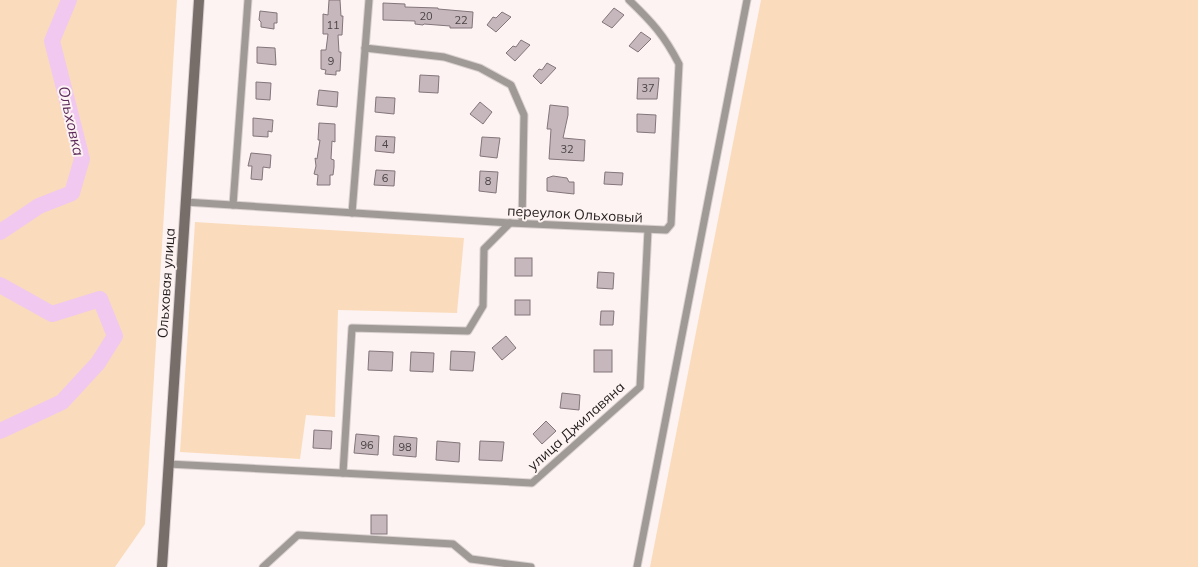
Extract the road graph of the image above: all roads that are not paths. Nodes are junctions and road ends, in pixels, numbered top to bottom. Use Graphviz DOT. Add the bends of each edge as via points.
graph roads {
  1 [pos="199,0"];
  2 [pos="248,0"];
  3 [pos="369,0"];
  4 [pos="629,0"];
  5 [pos="747,0"];
  6 [pos="365,48"];
  7 [pos="185,202"];
  8 [pos="232,205"];
  9 [pos="352,213"];
  10 [pos="522,223"];
  11 [pos="510,224"];
  12 [pos="648,230"];
  13 [pos="168,464"];
  14 [pos="343,473"];
  15 [pos="162,567"];
  16 [pos="263,567"];
  17 [pos="531,567"];
  18 [pos="637,567"];
  1 -- 7 [label="main road, Ольховая улица"];
  2 -- 8 [label="street"];
  3 -- 6 [label="street"];
  4 -- 12 [label="street, переулок Ольховый" via="655,25 679,64 671,224 666,230"];
  5 -- 18 [label="street"];
  6 -- 9 [label="street"];
  6 -- 10 [label="street" via="444,57 480,68 511,85 524,115"];
  7 -- 8 [label="street, переулок Ольховый"];
  7 -- 13 [label="main road, Ольховая улица"];
  8 -- 9 [label="street, переулок Ольховый"];
  9 -- 11 [label="street, переулок Ольховый"];
  10 -- 11 [label="street, переулок Ольховый"];
  10 -- 12 [label="street, переулок Ольховый"];
  11 -- 14 [label="street" via="484,250 483,306 468,332 352,328"];
  12 -- 14 [label="street, улица Джилавяна" via="640,387 532,483"];
  13 -- 14 [label="street, улица Джилавяна"];
  13 -- 15 [label="main road, Ольховая улица"];
  16 -- 17 [label="street" via="298,535 453,544 471,558"];
}
